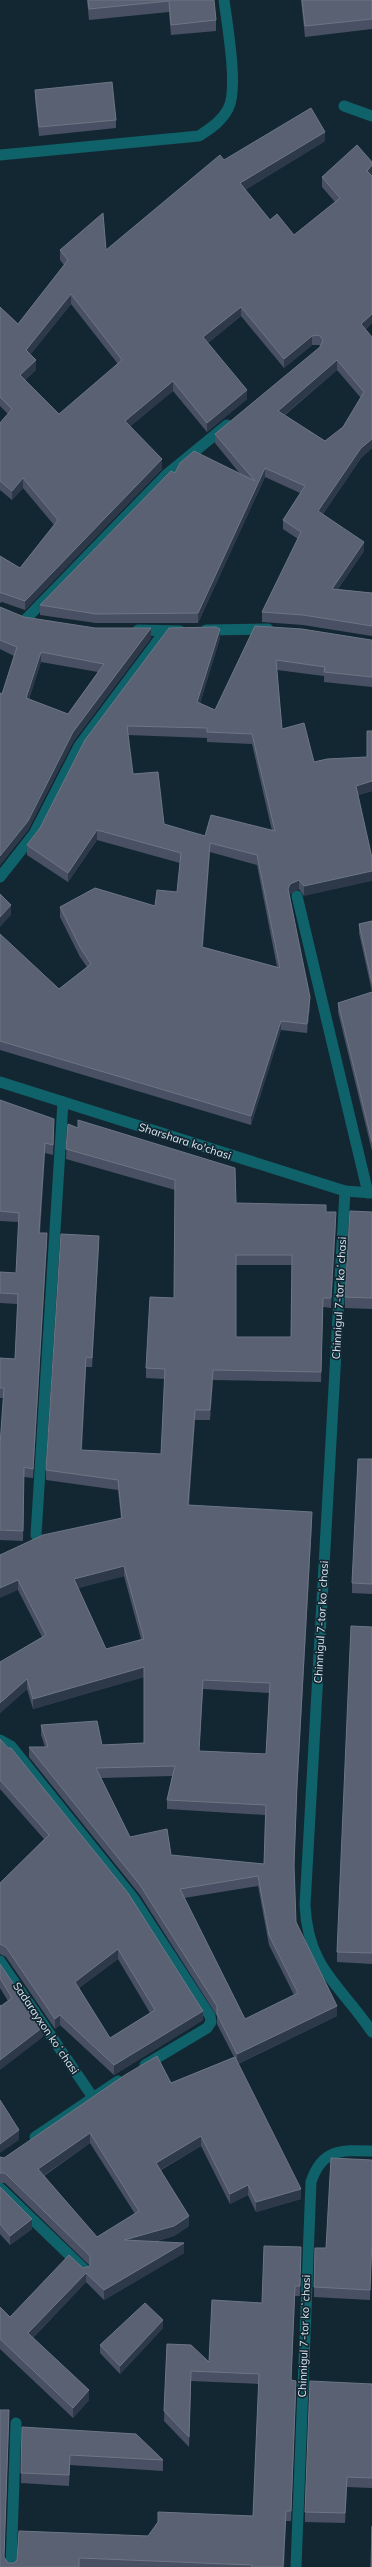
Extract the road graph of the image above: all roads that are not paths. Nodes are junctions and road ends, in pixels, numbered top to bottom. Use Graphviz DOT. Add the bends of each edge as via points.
graph roads {
  1 [pos="224,0"];
  2 [pos="344,106"];
  3 [pos="372,116"];
  4 [pos="0,155"];
  5 [pos="238,416"];
  6 [pos="12,615"];
  7 [pos="25,620"];
  8 [pos="39,622"];
  9 [pos="127,630"];
  10 [pos="276,630"];
  11 [pos="165,631"];
  12 [pos="0,877"];
  13 [pos="297,896"];
  14 [pos="0,1082"];
  15 [pos="63,1102"];
  16 [pos="345,1191"];
  17 [pos="370,1193"];
  18 [pos="36,1535"];
  19 [pos="0,1740"];
  20 [pos="0,1961"];
  21 [pos="372,2032"];
  22 [pos="92,2096"];
  23 [pos="25,2144"];
  24 [pos="372,2151"];
  25 [pos="0,2188"];
  26 [pos="85,2271"];
  27 [pos="16,2423"];
  28 [pos="11,2567"];
  29 [pos="296,2567"];
  1 -- 4 [label="street" via="233,89 229,108 218,124 199,136"];
  2 -- 3 [label="street"];
  5 -- 7 [label="street" via="166,475"];
  6 -- 7 [label="street"];
  7 -- 8 [label="street"];
  9 -- 11 [label="street"];
  10 -- 11 [label="street" via="262,628"];
  11 -- 12 [label="street" via="79,746 34,834"];
  13 -- 17 [label="street"];
  14 -- 15 [label="street, Sharshara ko'chasi"];
  15 -- 16 [label="street, Sharshara ko'chasi"];
  15 -- 18 [label="street"];
  16 -- 17 [label="street, Sharshara ko'chasi"];
  16 -- 21 [label="street, Chinnigul 7-tor koʻchasi" via="305,1905 306,1927 322,1968"];
  19 -- 22 [label="street" via="11,1746 134,1899 211,2018 207,2028"];
  20 -- 22 [label="street, Sadarayxon koʻchasi"];
  22 -- 23 [label="street"];
  24 -- 29 [label="street, Chinnigul 7-tor koʻchasi" via="349,2150 329,2155 316,2167 311,2182"];
  25 -- 26 [label="street"];
  27 -- 28 [label="street"];
}
